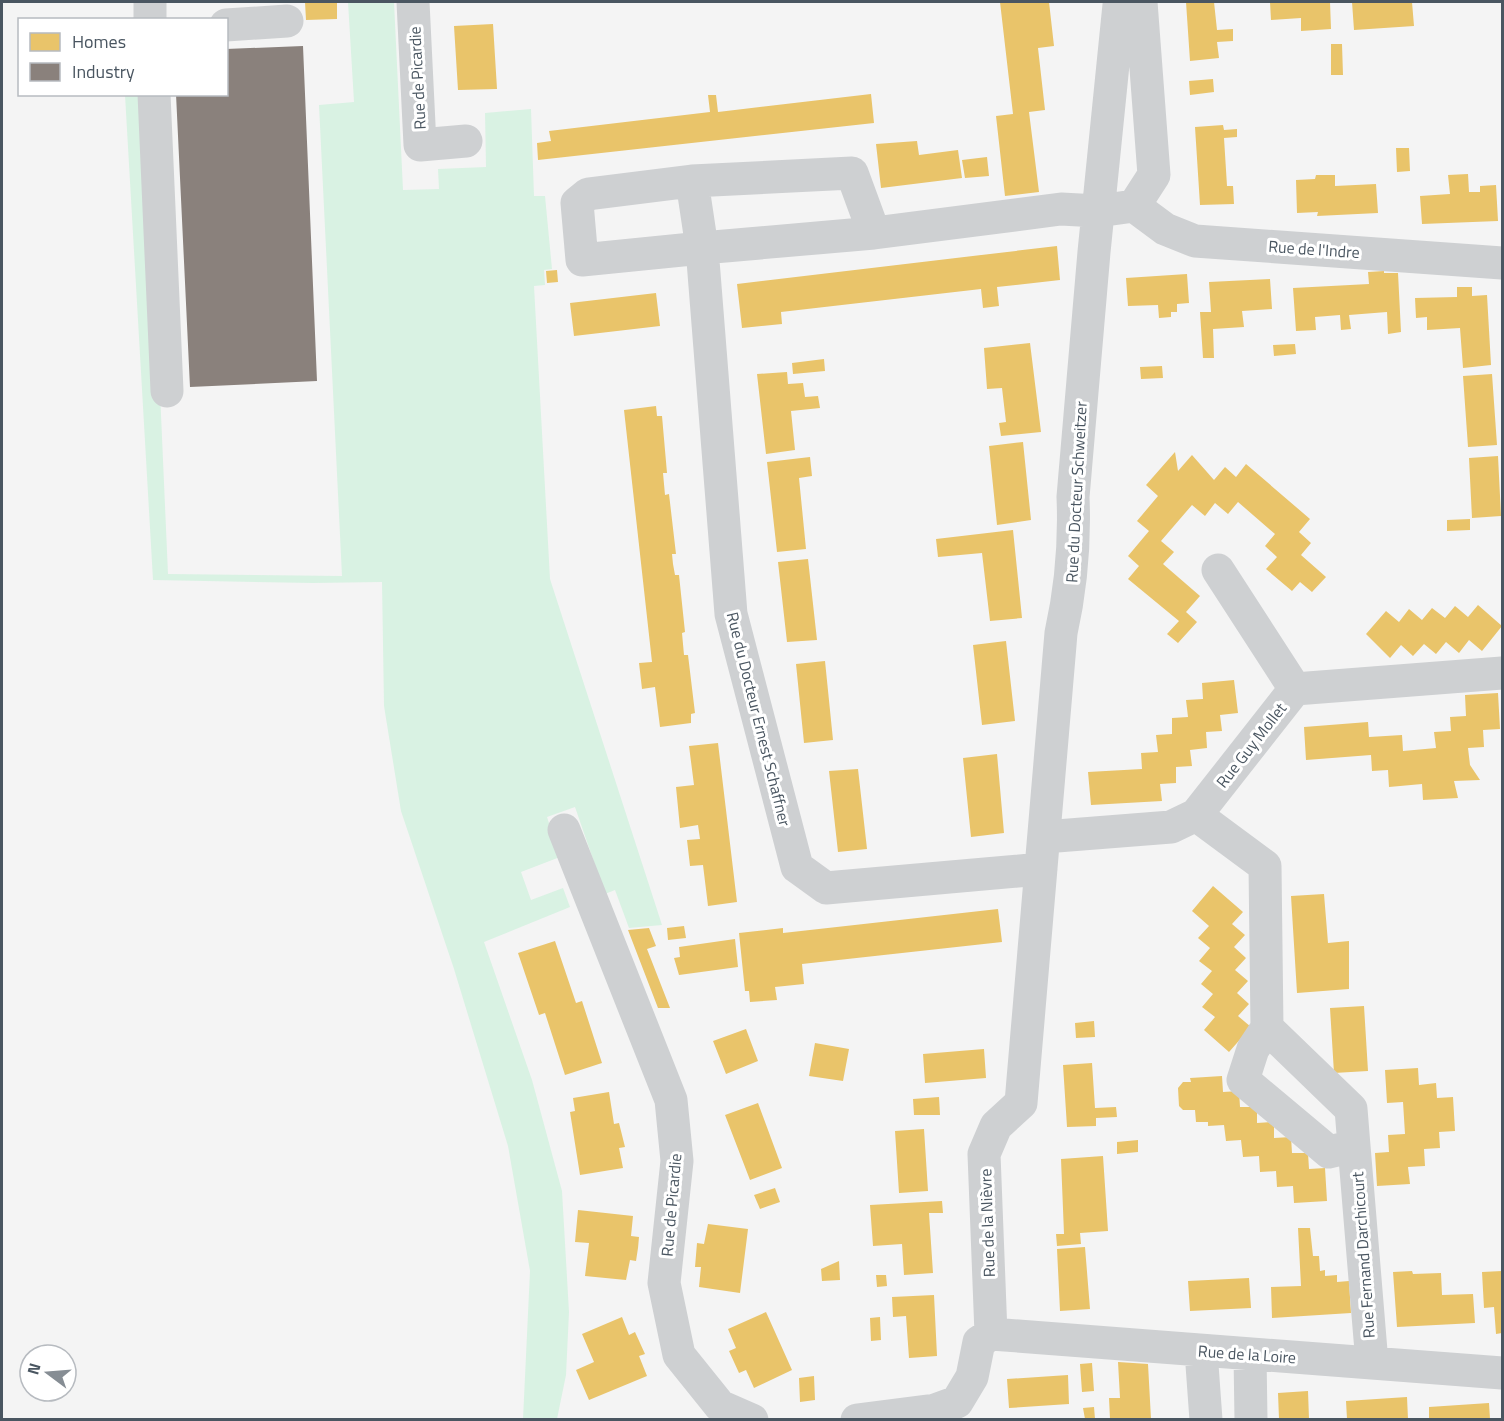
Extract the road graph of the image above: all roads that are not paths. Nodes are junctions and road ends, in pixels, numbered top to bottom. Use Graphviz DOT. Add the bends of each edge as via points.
graph roads {
  1 [pos="150,2"];
  2 [pos="413,2"];
  3 [pos="1122,2"];
  4 [pos="1141,2"];
  5 [pos="150,18"];
  6 [pos="287,21"];
  7 [pos="228,25"];
  8 [pos="154,96"];
  9 [pos="466,141"];
  10 [pos="692,181"];
  11 [pos="1134,206"];
  12 [pos="1098,211"];
  13 [pos="874,233"];
  14 [pos="702,248"];
  15 [pos="1503,263"];
  16 [pos="167,391"];
  17 [pos="1218,570"];
  18 [pos="1503,673"];
  19 [pos="1295,689"];
  20 [pos="1196,815"];
  21 [pos="564,830"];
  22 [pos="1044,837"];
  23 [pos="1041,869"];
  24 [pos="1031,982"];
  25 [pos="1267,1028"];
  26 [pos="1354,1146"];
  27 [pos="991,1334"];
  28 [pos="1201,1351"];
  29 [pos="1250,1355"];
  30 [pos="1371,1364"];
  31 [pos="1503,1373"];
  32 [pos="752,1419"];
  33 [pos="857,1419"];
  34 [pos="1206,1419"];
  35 [pos="1251,1419"];
  1 -- 5 [label="street"];
  2 -- 9 [label="street, Rue de Picardie" via="420,145"];
  3 -- 12 [label="street, Rue du Docteur Schweitzer"];
  4 -- 11 [label="street" via="1154,175"];
  6 -- 7 [label="street"];
  8 -- 16 [label="street"];
  10 -- 13 [label="street" via="852,173"];
  10 -- 14 [label="street, Rue du Docteur Ernest Schaffner"];
  10 -- 14 [label="street" via="588,194 577,203 582,260"];
  11 -- 12 [label="street"];
  11 -- 15 [label="street, Rue de l'Indre" via="1165,229 1195,241"];
  12 -- 13 [label="street" via="1061,209"];
  12 -- 22 [label="street, Rue du Docteur Schweitzer" via="1073,497 1075,530 1070,593 1061,633"];
  13 -- 14 [label="street"];
  14 -- 23 [label="street, Rue du Docteur Ernest Schaffner" via="731,614 797,867 826,888"];
  17 -- 19 [label="street"];
  18 -- 19 [label="street, Rue Guy Mollet"];
  19 -- 20 [label="street, Rue Guy Mollet"];
  20 -- 22 [label="street, Rue Guy Mollet" via="1171,827"];
  20 -- 25 [label="street" via="1265,866"];
  21 -- 32 [label="street, Rue de Picardie" via="671,1100 677,1161 664,1283 679,1355 720,1406"];
  22 -- 23 [label="street, Rue du Docteur Schweitzer"];
  23 -- 24 [label="street, Rue du Docteur Schweitzer"];
  24 -- 27 [label="street, Rue de la Nièvre" via="1021,1103 996,1126 984,1154"];
  25 -- 26 [label="street, Rue Fernand Darchicourt" via="1351,1109"];
  25 -- 26 [label="street, Rue Fernand Darchicourt" via="1253,1049 1243,1080 1329,1152"];
  26 -- 30 [label="street, Rue Fernand Darchicourt"];
  27 -- 28 [label="street, Rue de la Loire"];
  27 -- 33 [label="street" via="979,1342 972,1377 957,1402 934,1410"];
  28 -- 29 [label="street, Rue de la Loire"];
  28 -- 34 [label="street"];
  29 -- 30 [label="street, Rue de la Loire"];
  29 -- 35 [label="street"];
  30 -- 31 [label="street, Rue de la Loire"];
}
